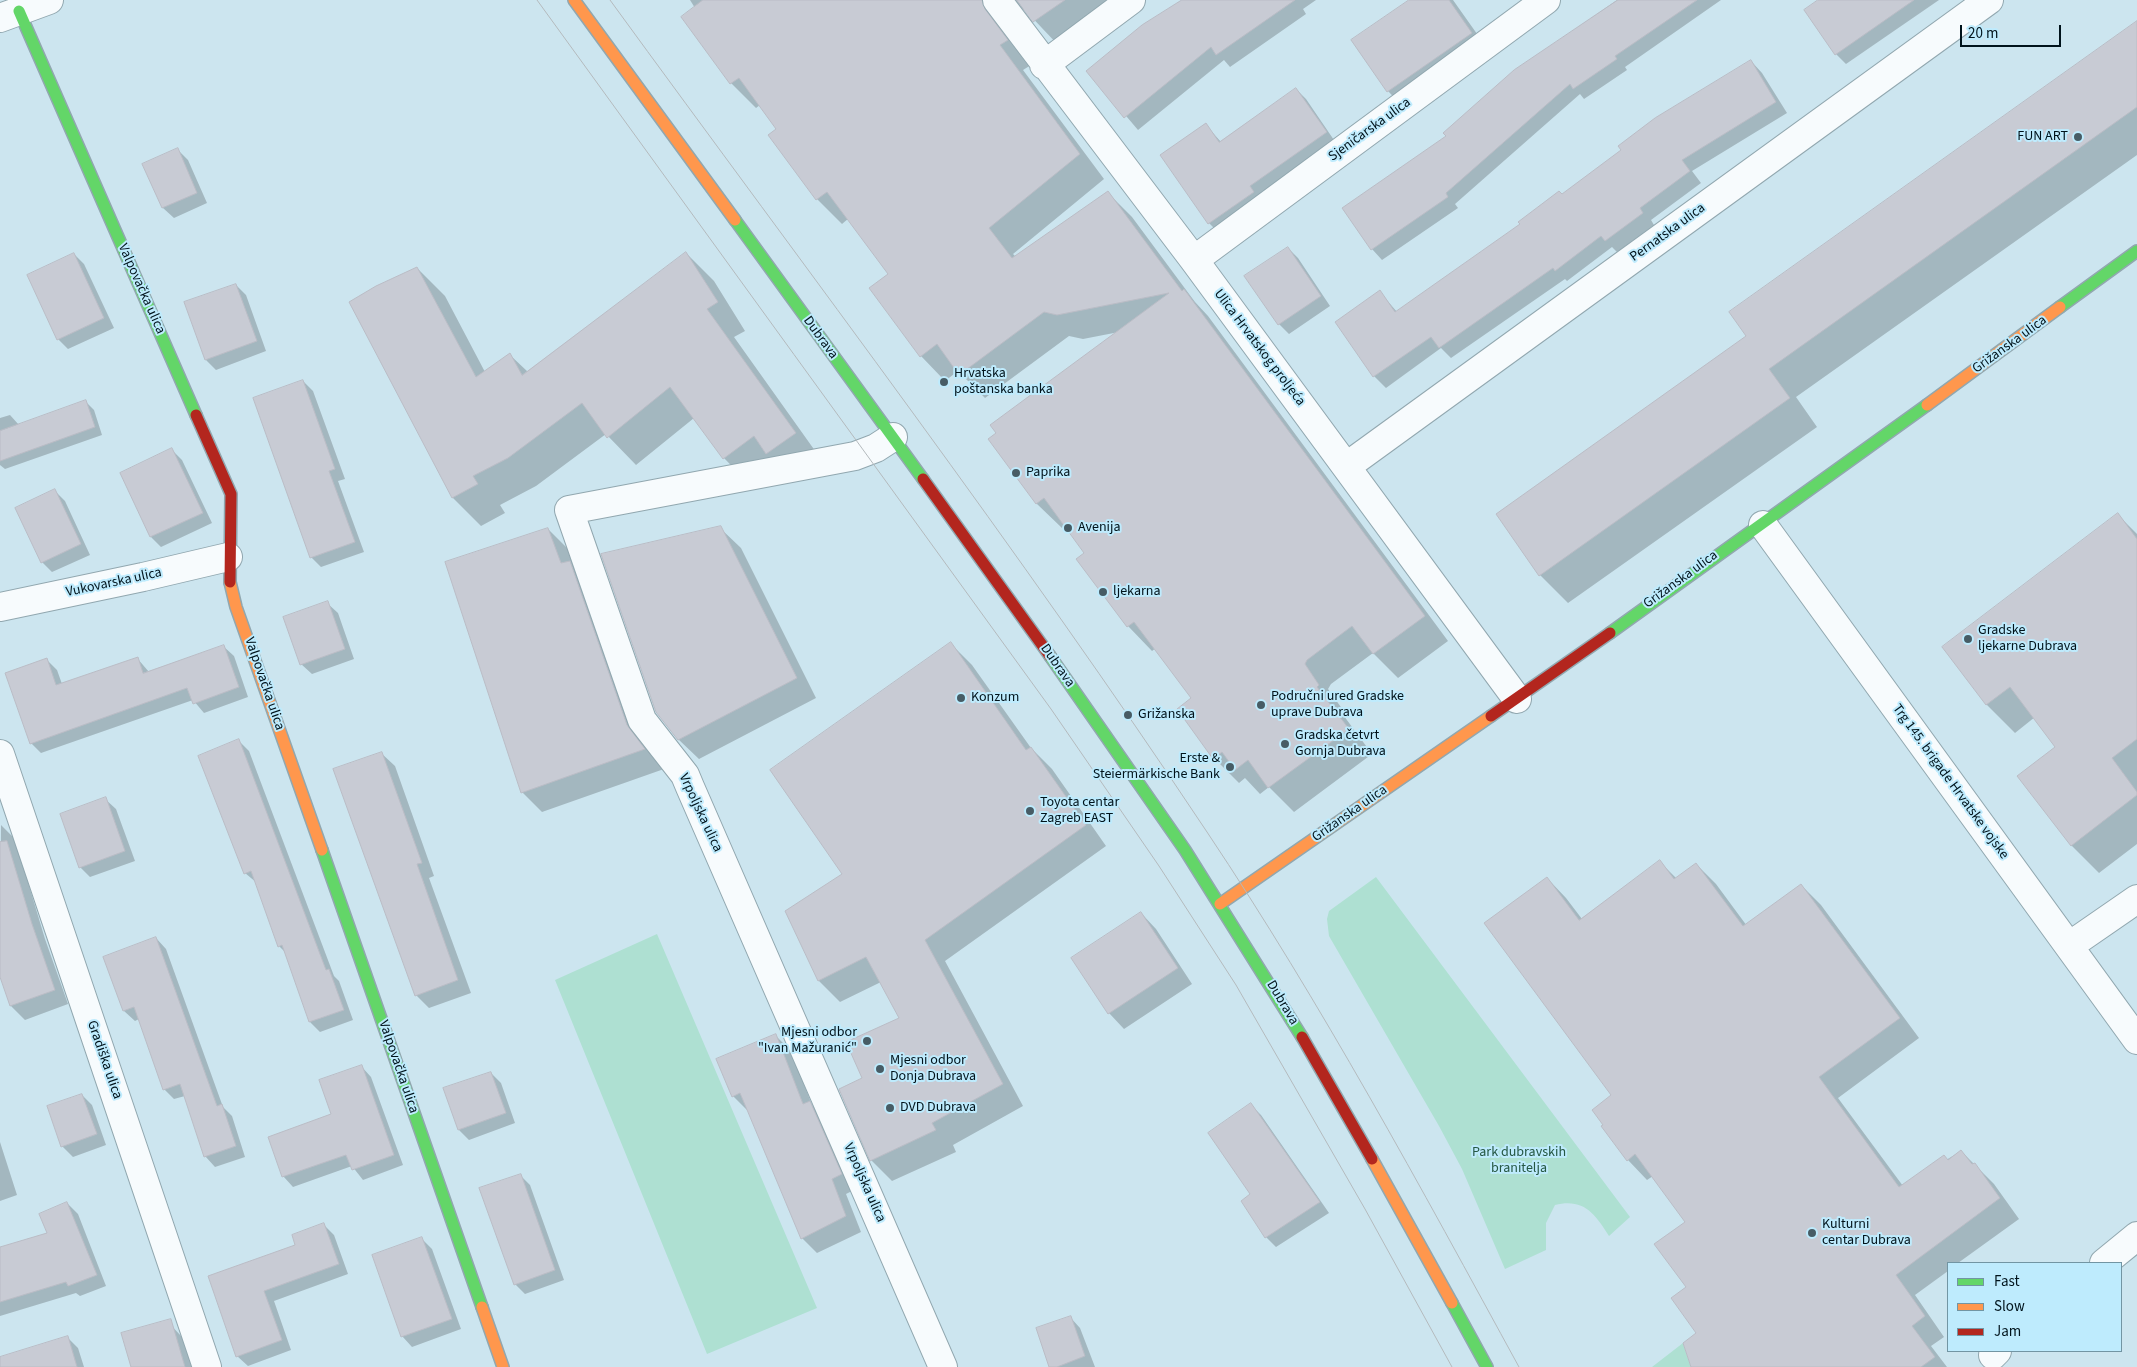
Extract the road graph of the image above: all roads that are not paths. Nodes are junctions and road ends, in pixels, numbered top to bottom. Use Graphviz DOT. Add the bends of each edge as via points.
graph roads {
  1 [pos="48,0"];
  2 [pos="574,0"];
  3 [pos="997,0"];
  4 [pos="1131,0"];
  5 [pos="1546,0"];
  6 [pos="1989,0"];
  7 [pos="10,15"];
  8 [pos="1044,65"];
  9 [pos="2137,251"];
  10 [pos="1194,260"];
  11 [pos="893,437"];
  12 [pos="1347,466"];
  13 [pos="1762,525"];
  14 [pos="228,557"];
  15 [pos="0,607"];
  16 [pos="1517,699"];
  17 [pos="0,754"];
  18 [pos="2137,899"];
  19 [pos="1220,904"];
  20 [pos="2069,946"];
  21 [pos="2137,1040"];
  22 [pos="2137,1236"];
  23 [pos="2105,1262"];
  24 [pos="207,1367"];
  25 [pos="503,1367"];
  26 [pos="943,1367"];
  27 [pos="1487,1367"];
  1 -- 7 [label="street"];
  2 -- 11 [label="street, Dubrava"];
  3 -- 8 [label="street, Ulica Hrvatskog proljeća"];
  4 -- 8 [label="street"];
  5 -- 10 [label="street, Sjeničarska ulica"];
  6 -- 12 [label="street, Pernatska ulica"];
  7 -- 14 [label="street, Valpovačka ulica" via="231,494"];
  8 -- 10 [label="street, Ulica Hrvatskog proljeća"];
  9 -- 13 [label="street, Grižanska ulica"];
  10 -- 12 [label="street, Ulica Hrvatskog proljeća"];
  11 -- 19 [label="street, Dubrava" via="1076,692"];
  11 -- 26 [label="street, Vrpoljska ulica" via="852,457 569,510 642,720 685,775"];
  12 -- 16 [label="street, Ulica Hrvatskog proljeća"];
  13 -- 16 [label="street, Grižanska ulica" via="1728,546"];
  13 -- 20 [label="street, Trg 145. brigade Hrvatske vojske"];
  14 -- 15 [label="street, Vukovarska ulica"];
  14 -- 25 [label="street, Valpovačka ulica" via="229,580 236,607"];
  16 -- 19 [label="street, Grižanska ulica"];
  17 -- 24 [label="street, Gradiška ulica"];
  18 -- 20 [label="street"];
  19 -- 27 [label="street, Dubrava" via="1324,1073"];
  20 -- 21 [label="street, Trg 145. brigade Hrvatske vojske"];
  22 -- 23 [label="street"];
}
